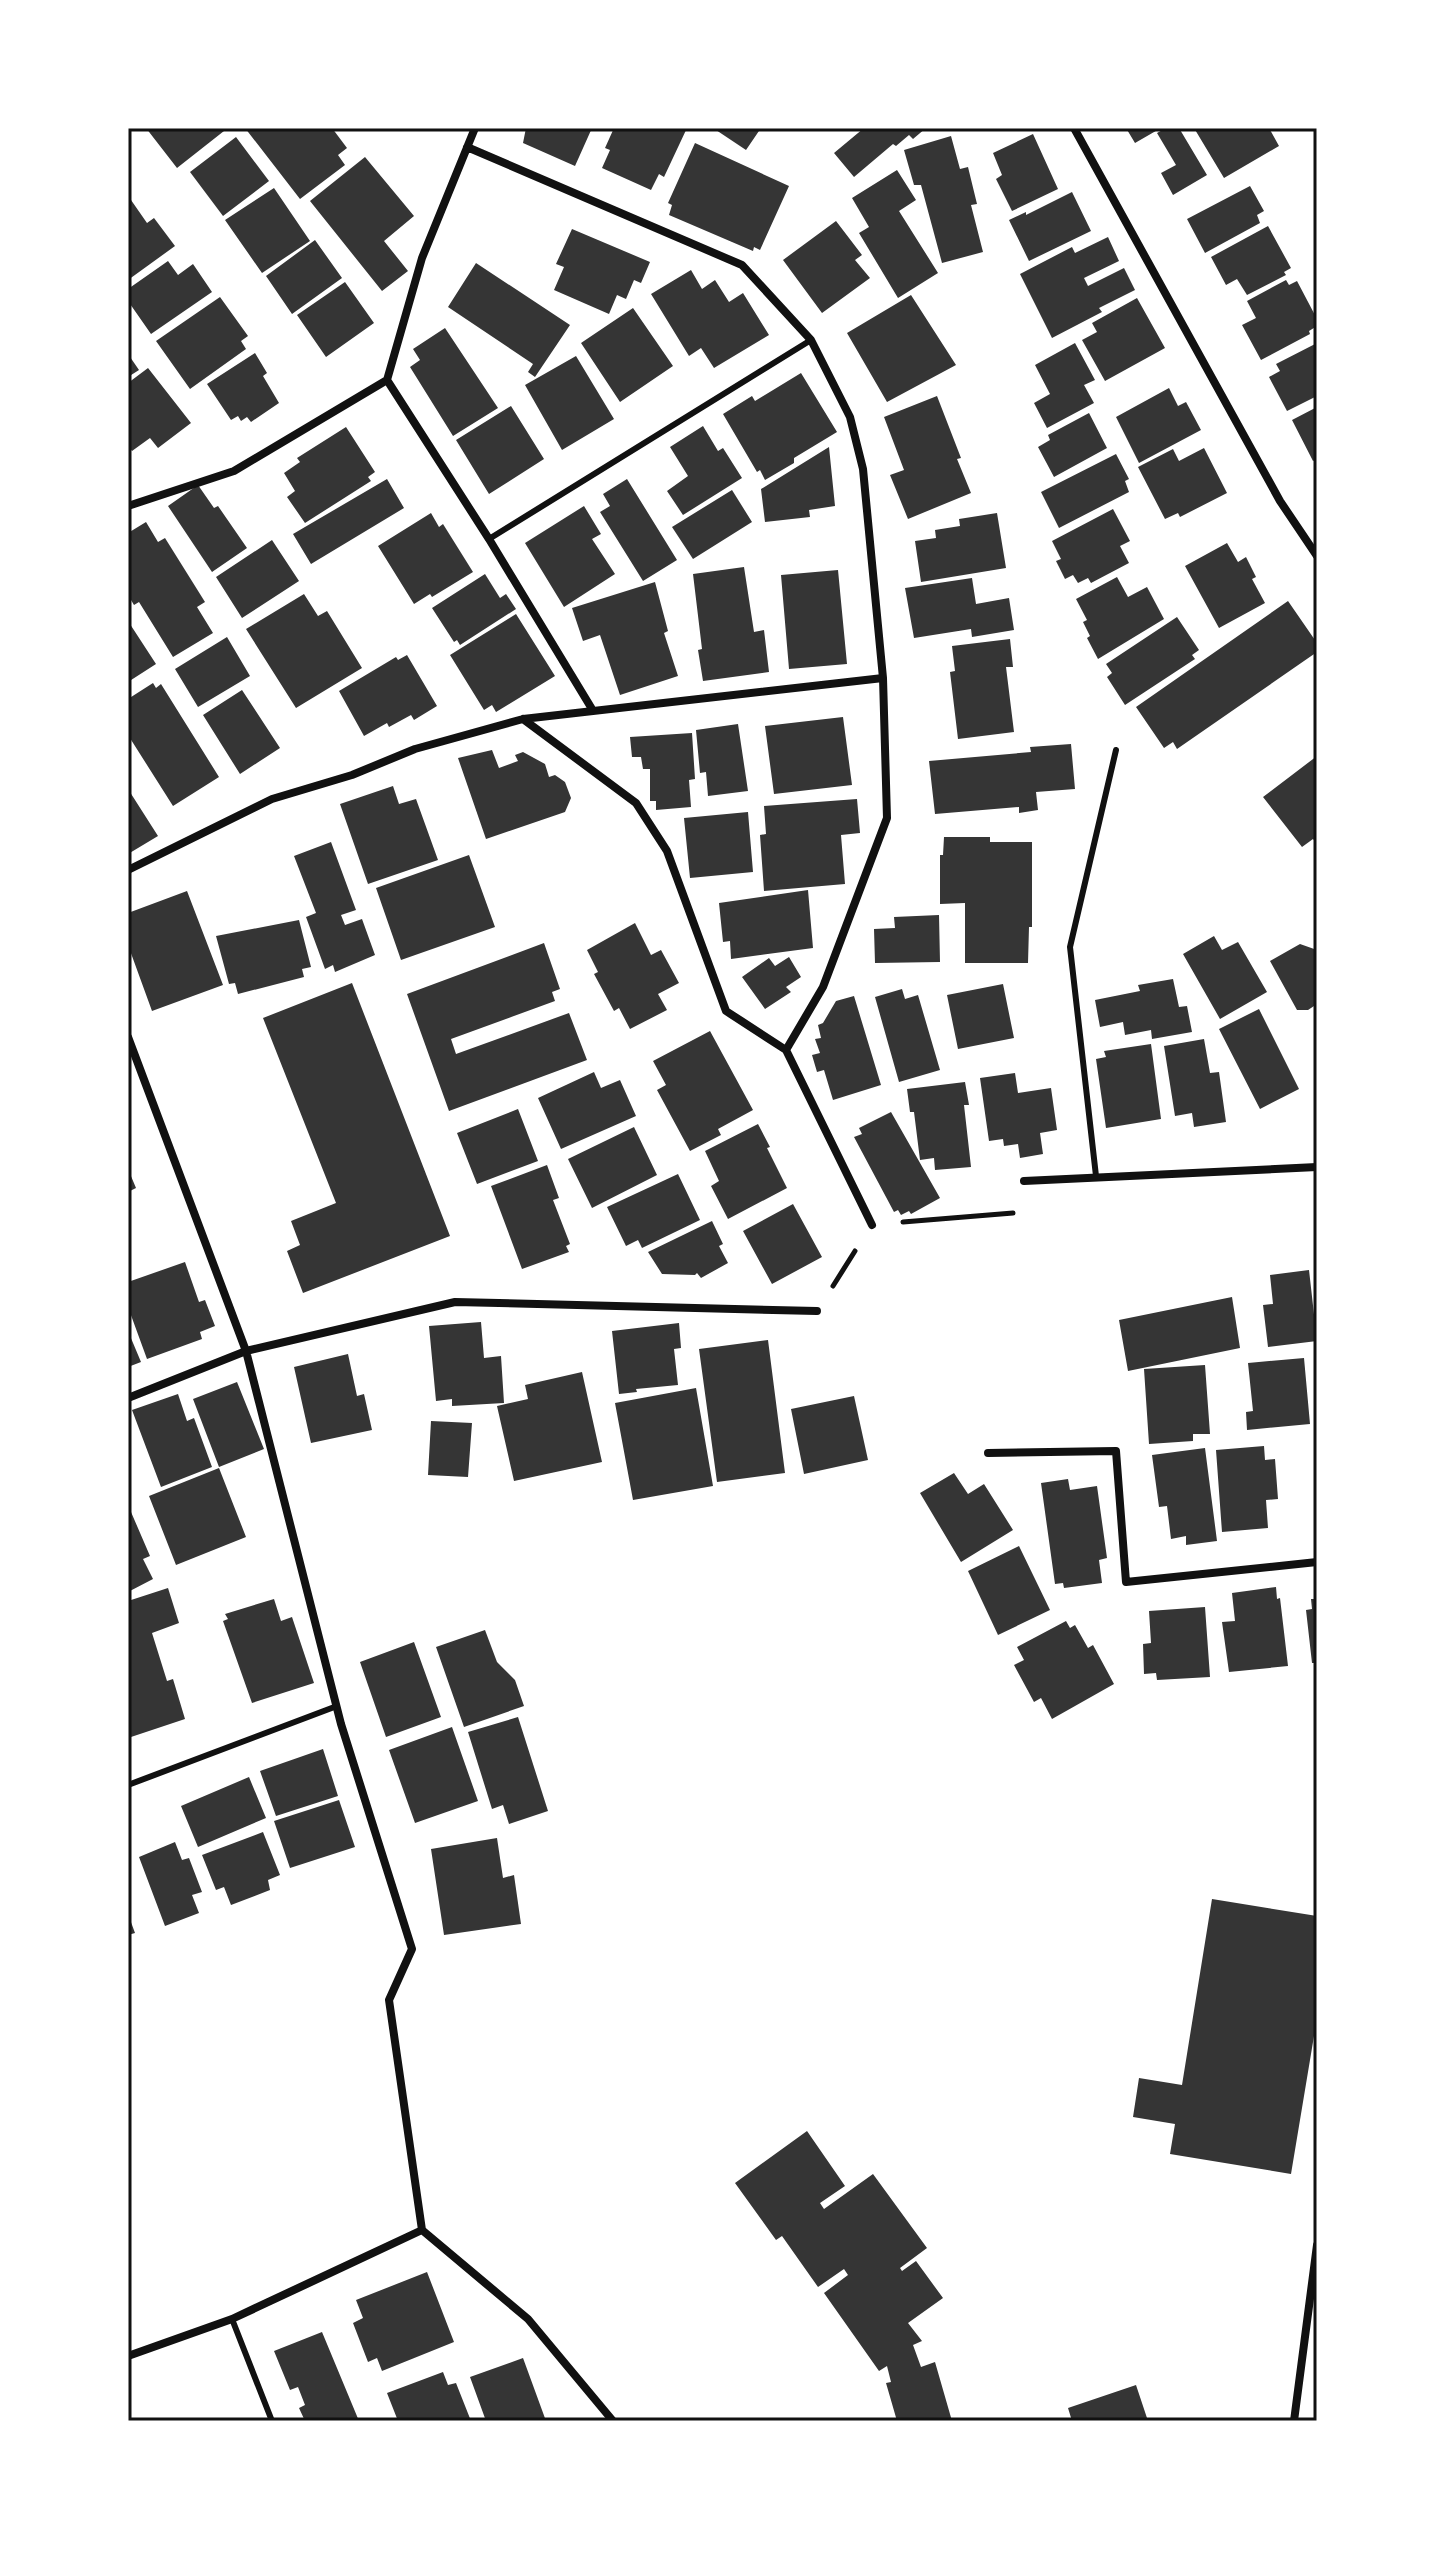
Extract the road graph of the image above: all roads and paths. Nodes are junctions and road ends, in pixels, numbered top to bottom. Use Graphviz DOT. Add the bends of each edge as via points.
graph roads {
  1 [pos="475,128"];
  2 [pos="1074,128"];
  3 [pos="467,147"];
  4 [pos="811,340"];
  5 [pos="387,380"];
  6 [pos="128,506"];
  7 [pos="489,539"];
  8 [pos="1317,556"];
  9 [pos="883,678"];
  10 [pos="592,709"];
  11 [pos="523,719"];
  12 [pos="1116,750"];
  13 [pos="128,870"];
  14 [pos="128,1037"];
  15 [pos="786,1050"];
  16 [pos="132,1059"];
  17 [pos="1317,1167"];
  18 [pos="1096,1176"];
  19 [pos="1024,1181"];
  20 [pos="872,1225"];
  21 [pos="817,1311"];
  22 [pos="246,1351"];
  23 [pos="128,1398"];
  24 [pos="988,1453"];
  25 [pos="1317,1562"];
  26 [pos="337,1706"];
  27 [pos="128,1785"];
  28 [pos="422,2230"];
  29 [pos="1317,2245"];
  30 [pos="232,2319"];
  31 [pos="128,2356"];
  32 [pos="272,2421"];
  33 [pos="613,2421"];
  34 [pos="1294,2421"];
  1 -- 3 [label="street"];
  2 -- 8 [label="street" via="1280,501"];
  3 -- 4 [label="street" via="742,265"];
  3 -- 5 [label="street" via="422,258"];
  4 -- 7 [label="lane"];
  4 -- 9 [label="street" via="850,417 863,469"];
  5 -- 6 [label="street" via="234,471"];
  5 -- 7 [label="street"];
  7 -- 10 [label="street"];
  9 -- 10 [label="street"];
  9 -- 15 [label="street" via="887,818 823,987"];
  10 -- 11 [label="street"];
  11 -- 13 [label="street" via="415,749 272,799"];
  11 -- 15 [label="street" via="636,803 667,851 726,1011"];
  12 -- 18 [label="lane" via="1070,947"];
  14 -- 16 [label="street"];
  15 -- 20 [label="street"];
  16 -- 22 [label="street"];
  17 -- 18 [label="street"];
  18 -- 19 [label="street"];
  19 -- 20 [label="path" via="1019,1212"];
  20 -- 21 [label="path"];
  21 -- 22 [label="street" via="455,1302"];
  22 -- 23 [label="street"];
  22 -- 26 [label="street"];
  24 -- 25 [label="street" via="1116,1451 1126,1582"];
  26 -- 27 [label="lane"];
  26 -- 28 [label="street" via="412,1949 389,2000"];
  28 -- 30 [label="street"];
  28 -- 33 [label="street" via="528,2319"];
  29 -- 34 [label="street"];
  30 -- 31 [label="street"];
  30 -- 32 [label="lane"];
}
